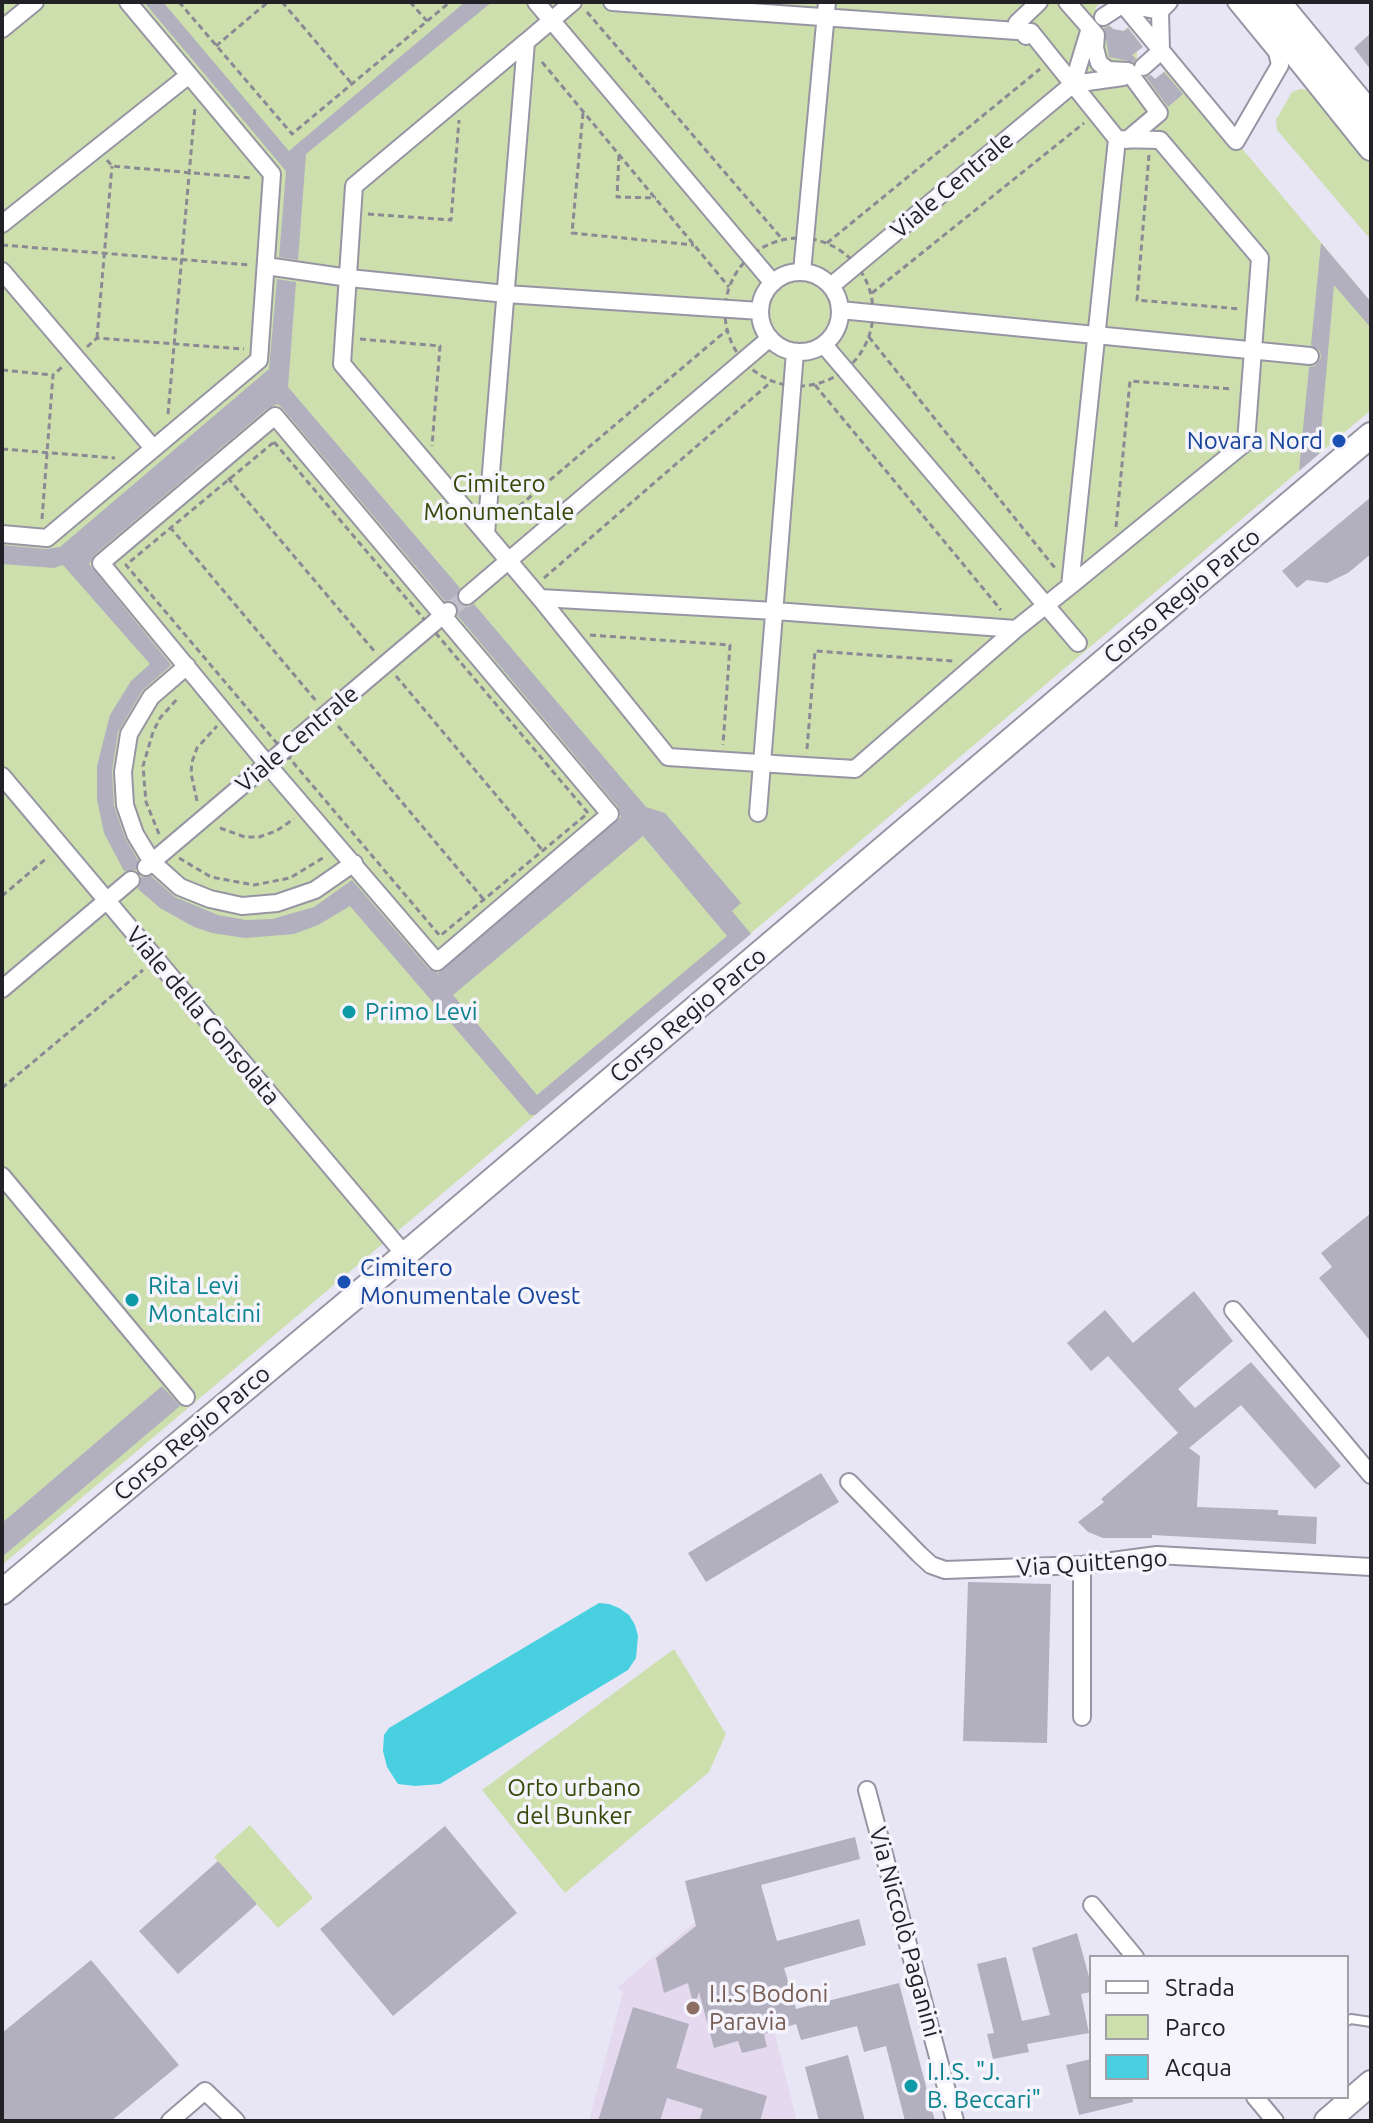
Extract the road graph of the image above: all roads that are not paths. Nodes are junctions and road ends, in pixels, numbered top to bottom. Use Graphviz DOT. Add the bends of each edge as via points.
graph roads {
  1 [pos="35,2"];
  2 [pos="128,2"];
  3 [pos="536,2"];
  4 [pos="576,2"];
  5 [pos="612,2"];
  6 [pos="1037,2"];
  7 [pos="1067,2"];
  8 [pos="1236,2"];
  9 [pos="1254,2"];
  10 [pos="1122,3"];
  11 [pos="1165,6"];
  12 [pos="826,10"];
  13 [pos="1286,11"];
  14 [pos="551,20"];
  15 [pos="1097,22"];
  16 [pos="2,29"];
  17 [pos="1026,32"];
  18 [pos="526,42"];
  19 [pos="1161,51"];
  20 [pos="1138,72"];
  21 [pos="193,79"];
  22 [pos="1071,86"];
  23 [pos="1371,115"];
  24 [pos="1121,141"];
  25 [pos="1371,148"];
  26 [pos="2,224"];
  27 [pos="266,266"];
  28 [pos="2,271"];
  29 [pos="802,272"];
  30 [pos="349,278"];
  31 [pos="773,283"];
  32 [pos="831,286"];
  33 [pos="506,294"];
  34 [pos="840,310"];
  35 [pos="760,311"];
  36 [pos="1098,335"];
  37 [pos="770,338"];
  38 [pos="824,345"];
  39 [pos="1252,350"];
  40 [pos="795,352"];
  41 [pos="1310,356"];
  42 [pos="1371,435"];
  43 [pos="159,443"];
  44 [pos="2,534"];
  45 [pos="486,534"];
  46 [pos="509,562"];
  47 [pos="1070,586"];
  48 [pos="536,593"];
  49 [pos="467,596"];
  50 [pos="1045,605"];
  51 [pos="775,611"];
  52 [pos="446,613"];
  53 [pos="1016,629"];
  54 [pos="1078,643"];
  55 [pos="187,666"];
  56 [pos="762,763"];
  57 [pos="267,764"];
  58 [pos="2,776"];
  59 [pos="758,813"];
  60 [pos="354,863"];
  61 [pos="148,865"];
  62 [pos="131,880"];
  63 [pos="104,900"];
  64 [pos="2,989"];
  65 [pos="2,1176"];
  66 [pos="405,1255"];
  67 [pos="1233,1310"];
  68 [pos="186,1397"];
  69 [pos="1371,1475"];
  70 [pos="849,1482"];
  71 [pos="1082,1565"];
  72 [pos="1371,1567"];
  73 [pos="2,1592"];
  74 [pos="1082,1717"];
  75 [pos="867,1790"];
  76 [pos="1092,1905"];
  77 [pos="1133,1955"];
  78 [pos="1349,2020"];
  79 [pos="1371,2022"];
  80 [pos="1371,2083"];
  81 [pos="1349,2098"];
  82 [pos="1257,2099"];
  83 [pos="170,2121"];
  84 [pos="236,2121"];
  85 [pos="955,2121"];
  86 [pos="1275,2121"];
  1 -- 16 [label="street"];
  2 -- 21 [label="street"];
  3 -- 14 [label="street"];
  4 -- 14 [label="street"];
  5 -- 12 [label="street"];
  6 -- 17 [label="street"];
  7 -- 15 [label="street"];
  8 -- 19 [label="street" via="1277,52 1280,65 1236,141"];
  9 -- 13 [label="street"];
  10 -- 11 [label="street"];
  10 -- 15 [label="street"];
  10 -- 19 [label="street"];
  11 -- 19 [label="street"];
  12 -- 17 [label="street"];
  12 -- 29 [label="street"];
  13 -- 23 [label="street"];
  13 -- 25 [label="street"];
  14 -- 18 [label="street"];
  14 -- 31 [label="street"];
  15 -- 20 [label="street" via="1099,63 1108,70"];
  15 -- 22 [label="street"];
  17 -- 22 [label="street"];
  17 -- 22 [label="street"];
  18 -- 30 [label="street" via="354,186"];
  18 -- 33 [label="street"];
  19 -- 20 [label="street"];
  20 -- 22 [label="street"];
  20 -- 24 [label="street" via="1159,113"];
  21 -- 26 [label="street"];
  21 -- 27 [label="street" via="272,174"];
  22 -- 24 [label="street"];
  22 -- 24 [label="street" via="1092,116"];
  22 -- 32 [label="street, Viale Centrale"];
  24 -- 36 [label="street"];
  24 -- 39 [label="street" via="1160,140 1260,258"];
  27 -- 30 [label="street"];
  27 -- 43 [label="street" via="259,360"];
  28 -- 43 [label="street"];
  29 -- 31 [label="street"];
  29 -- 32 [label="street"];
  30 -- 33 [label="street"];
  30 -- 45 [label="street" via="342,364"];
  31 -- 35 [label="street"];
  32 -- 34 [label="street"];
  33 -- 35 [label="street"];
  33 -- 45 [label="street"];
  34 -- 36 [label="street"];
  34 -- 38 [label="street" via="839,323"];
  35 -- 37 [label="street"];
  36 -- 39 [label="street"];
  36 -- 47 [label="street"];
  37 -- 40 [label="street"];
  37 -- 46 [label="street"];
  38 -- 40 [label="street"];
  38 -- 50 [label="street"];
  39 -- 41 [label="street"];
  39 -- 47 [label="street" via="1246,442"];
  40 -- 51 [label="street"];
  42 -- 66 [label="street, Corso Regio Parco"];
  43 -- 44 [label="street" via="47,538"];
  45 -- 46 [label="street"];
  46 -- 48 [label="street"];
  46 -- 49 [label="street"];
  47 -- 50 [label="street"];
  48 -- 51 [label="street"];
  48 -- 56 [label="street" via="668,757"];
  50 -- 53 [label="street"];
  50 -- 54 [label="street"];
  51 -- 53 [label="street"];
  51 -- 56 [label="street"];
  52 -- 55 [label="street" via="275,416 101,563"];
  52 -- 57 [label="street, Viale Centrale"];
  52 -- 60 [label="street" via="610,814 437,962"];
  53 -- 56 [label="street" via="855,769"];
  55 -- 57 [label="street"];
  55 -- 61 [label="street" via="151,697 129,734 125,805"];
  56 -- 59 [label="street"];
  57 -- 60 [label="street"];
  57 -- 61 [label="street, Viale Centrale"];
  58 -- 63 [label="street, Viale della Consolata"];
  60 -- 61 [label="street" via="315,890 277,903 242,906 180,887"];
  62 -- 63 [label="street"];
  63 -- 64 [label="street"];
  63 -- 66 [label="street, Viale della Consolata"];
  65 -- 68 [label="street"];
  66 -- 73 [label="street, Corso Regio Parco"];
  67 -- 69 [label="street"];
  70 -- 71 [label="street, Via Quittengo" via="931,1565 945,1570"];
  71 -- 72 [label="street, Via Quittengo" via="1157,1555"];
  71 -- 74 [label="street"];
  75 -- 85 [label="street, Via Niccolò Paganini"];
  76 -- 77 [label="street"];
  78 -- 79 [label="lane"];
  80 -- 81 [label="street"];
  82 -- 86 [label="street"];
  83 -- 84 [label="street" via="205,2091"];
}
